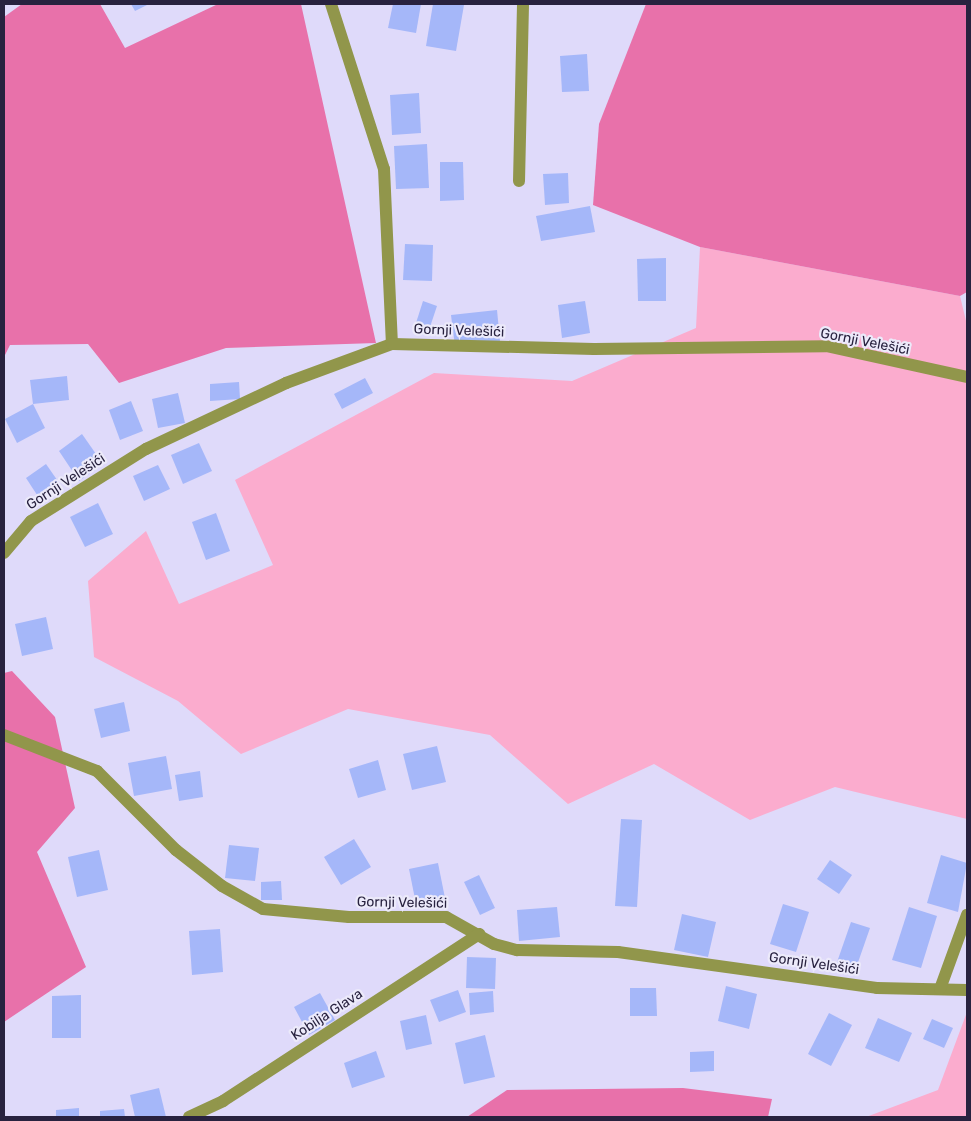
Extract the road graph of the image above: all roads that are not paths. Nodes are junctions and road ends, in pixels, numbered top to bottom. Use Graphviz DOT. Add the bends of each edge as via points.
graph roads {
  1 [pos="331,4"];
  2 [pos="523,4"];
  3 [pos="518,180"];
  4 [pos="392,344"];
  5 [pos="967,377"];
  6 [pos="4,553"];
  7 [pos="4,735"];
  8 [pos="967,915"];
  9 [pos="479,934"];
  10 [pos="940,989"];
  11 [pos="967,990"];
  12 [pos="189,1117"];
  1 -- 4 [label="street" via="384,169"];
  2 -- 3 [label="street"];
  4 -- 5 [label="street, Gornji Velešići" via="584,349 826,346"];
  4 -- 6 [label="street, Gornji Velešići" via="286,383 146,449 31,522"];
  7 -- 9 [label="street, Gornji Velešići" via="97,771 176,850 222,886 263,909 349,917 446,917"];
  8 -- 10 [label="street"];
  9 -- 10 [label="street, Gornji Velešići" via="517,950 618,952 877,988"];
  9 -- 12 [label="street, Kobilja Glava" via="223,1101"];
  10 -- 11 [label="street, Gornji Velešići"];
}
